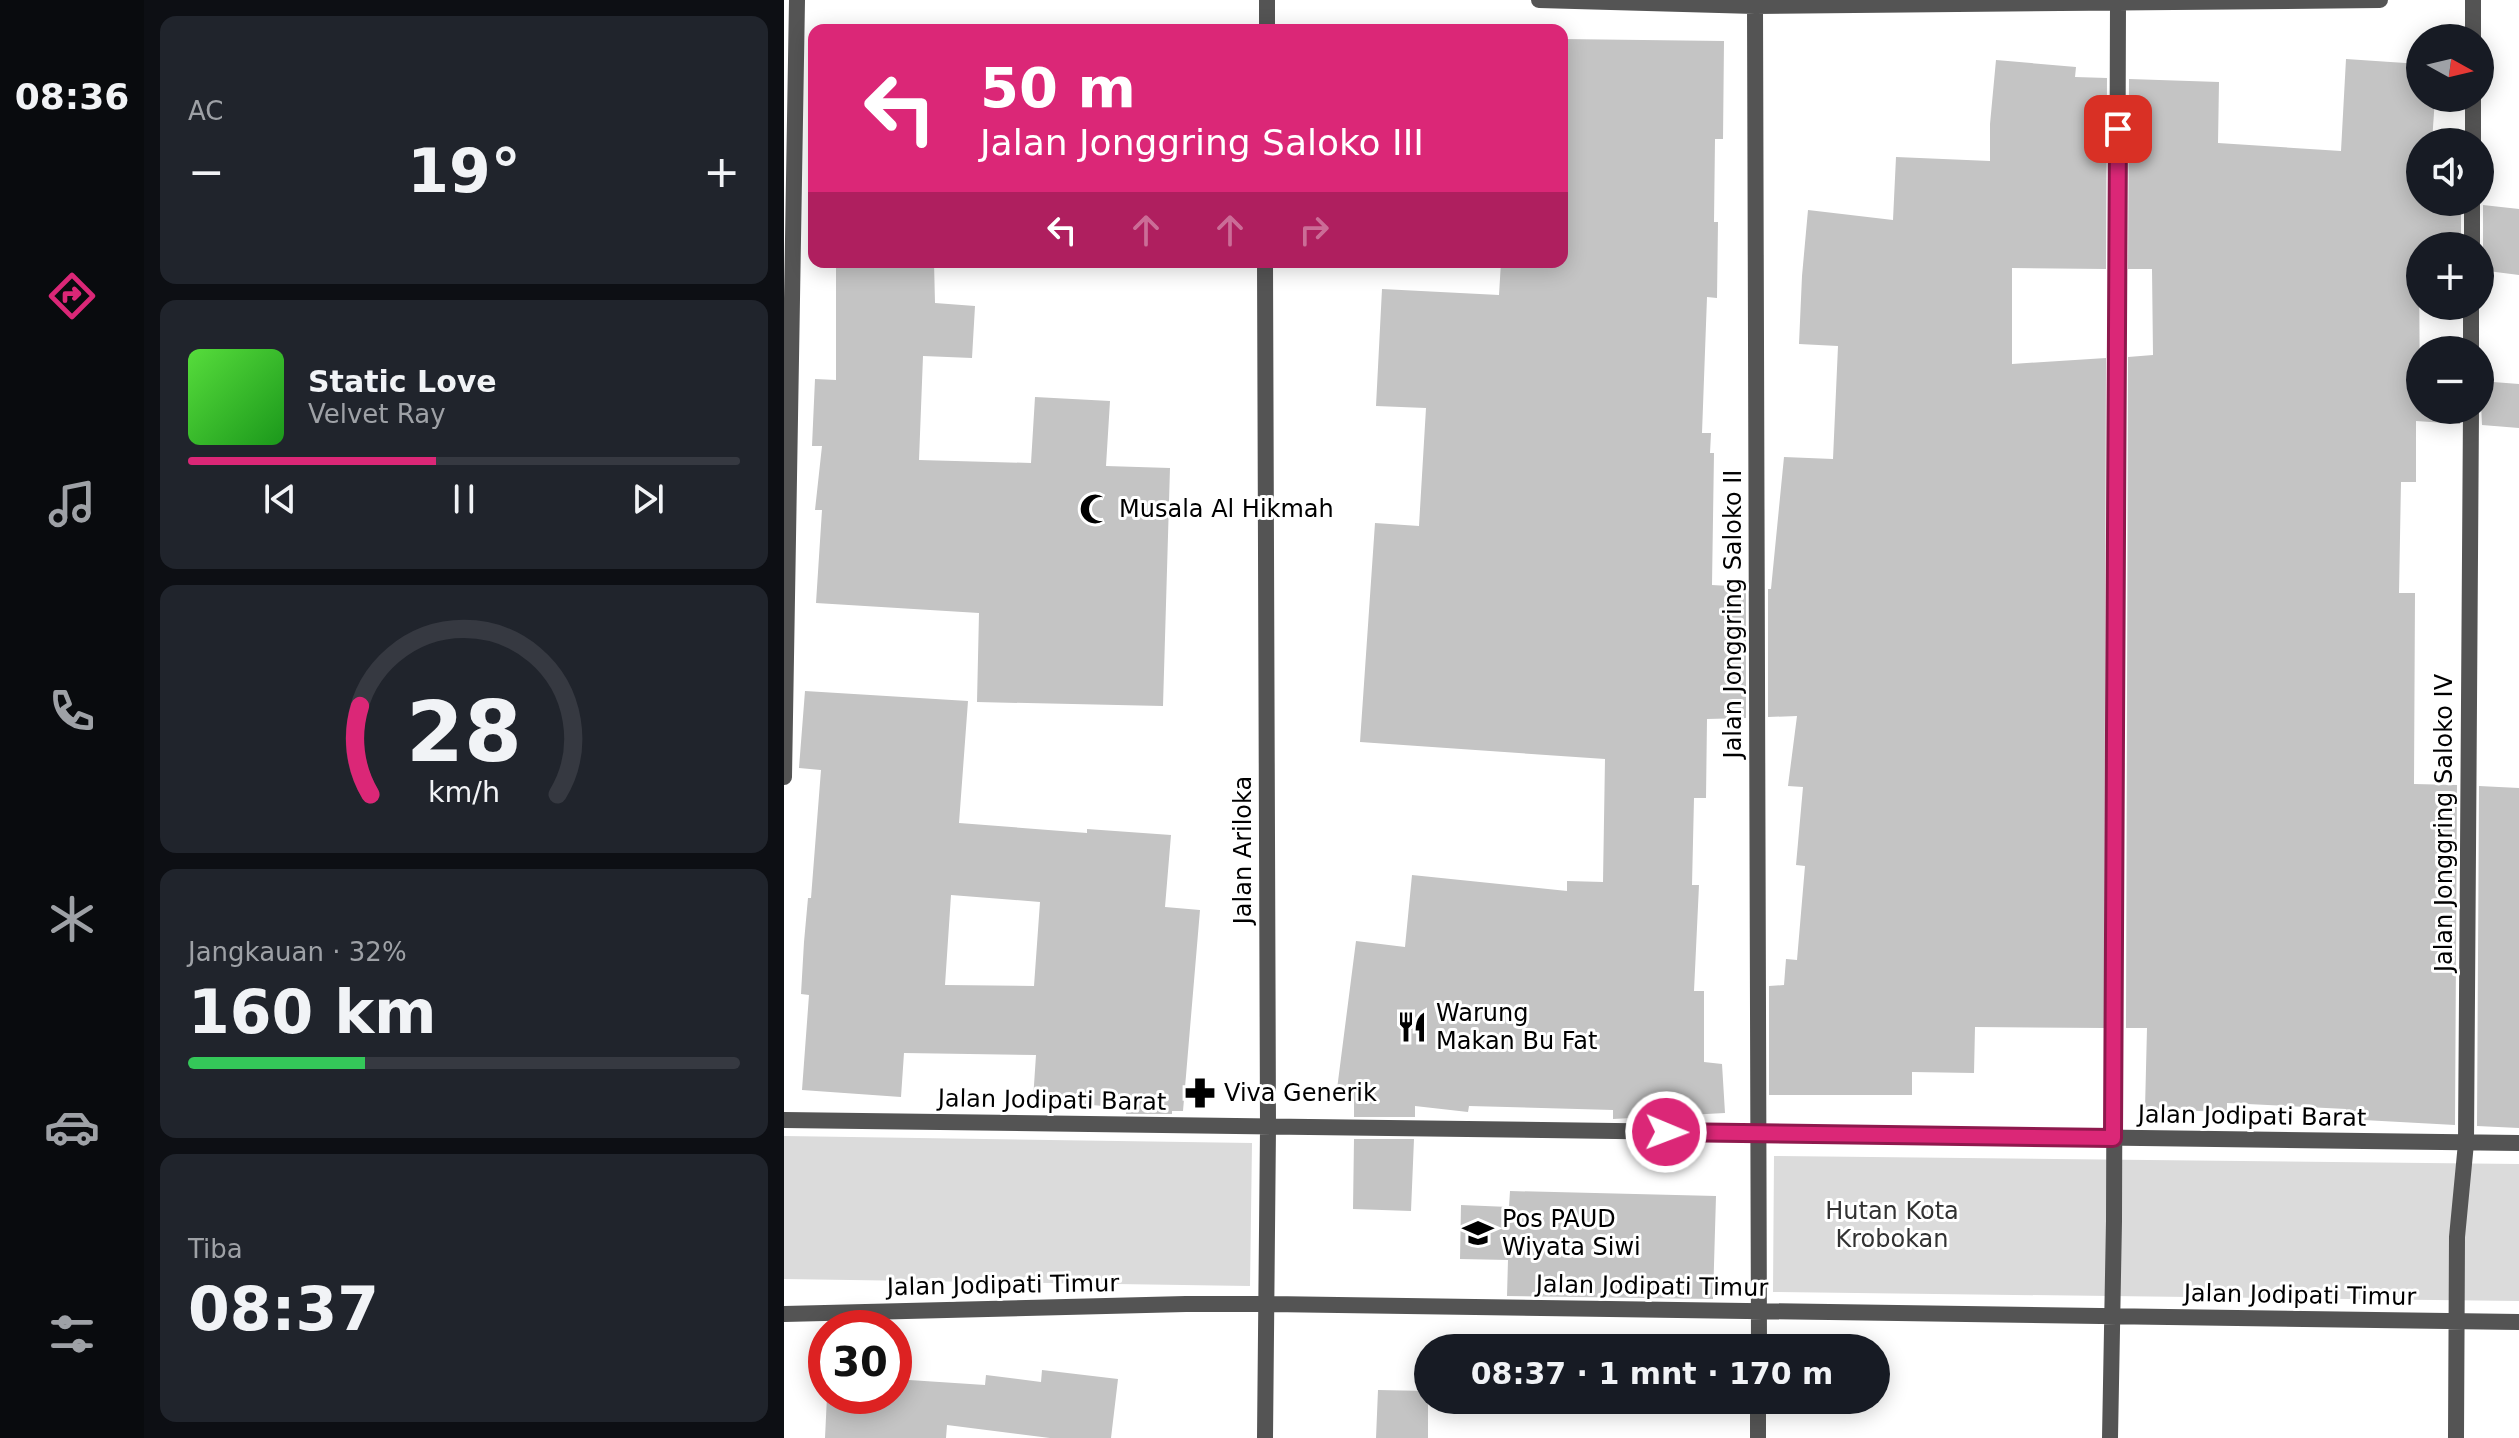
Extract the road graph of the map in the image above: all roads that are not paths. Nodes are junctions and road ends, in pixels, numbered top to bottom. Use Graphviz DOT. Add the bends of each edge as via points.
graph roads {
  1 [pos="797,0"];
  2 [pos="1267,0"];
  3 [pos="1539,0"];
  4 [pos="2380,0"];
  5 [pos="2473,0"];
  6 [pos="2118,2"];
  7 [pos="1755,6"];
  8 [pos="1267,24"];
  9 [pos="2473,24"];
  10 [pos="1265,268"];
  11 [pos="2471,424"];
  12 [pos="784,777"];
  13 [pos="784,1120"];
  14 [pos="1268,1127"];
  15 [pos="1758,1133"];
  16 [pos="2113,1138"];
  17 [pos="2466,1143"];
  18 [pos="2519,1143"];
  19 [pos="1266,1304"];
  20 [pos="1759,1311"];
  21 [pos="784,1314"];
  22 [pos="2112,1316"];
  23 [pos="2457,1321"];
  24 [pos="2519,1322"];
  25 [pos="1759,1334"];
  26 [pos="1758,1414"];
  27 [pos="1265,1438"];
  28 [pos="1758,1438"];
  29 [pos="2110,1438"];
  30 [pos="2456,1438"];
  1 -- 12 [label="street"];
  2 -- 8 [label="street"];
  3 -- 7 [label="street"];
  4 -- 6 [label="street"];
  5 -- 9 [label="street"];
  6 -- 7 [label="street"];
  6 -- 16 [label="street"];
  7 -- 15 [label="street, Jalan Jonggring Saloko II"];
  10 -- 14 [label="street, Jalan Ariloka"];
  11 -- 17 [label="street, Jalan Jonggring Saloko IV"];
  13 -- 14 [label="street, Jalan Jodipati Barat"];
  14 -- 15 [label="street, Jalan Jodipati Barat"];
  14 -- 19 [label="street, Jalan Ariloka"];
  15 -- 16 [label="street, Jalan Jodipati Barat"];
  15 -- 20 [label="street, Jalan Jonggring Saloko II"];
  16 -- 17 [label="street, Jalan Jodipati Barat"];
  16 -- 22 [label="street"];
  17 -- 18 [label="street, Jalan Jodipati Barat"];
  17 -- 23 [label="street, Jalan Jonggring Saloko IV" via="2457,1237"];
  19 -- 20 [label="street, Jalan Jodipati Timur"];
  19 -- 21 [label="street, Jalan Jodipati Timur"];
  19 -- 27 [label="street, Jalan Ariloka"];
  20 -- 22 [label="street, Jalan Jodipati Timur"];
  20 -- 25 [label="street, Jalan Jonggring Saloko II"];
  22 -- 23 [label="street, Jalan Jodipati Timur"];
  22 -- 29 [label="street"];
  23 -- 24 [label="street, Jalan Jodipati Timur"];
  23 -- 30 [label="street, Jalan Jonggring Saloko IV"];
  26 -- 28 [label="street"];
}
